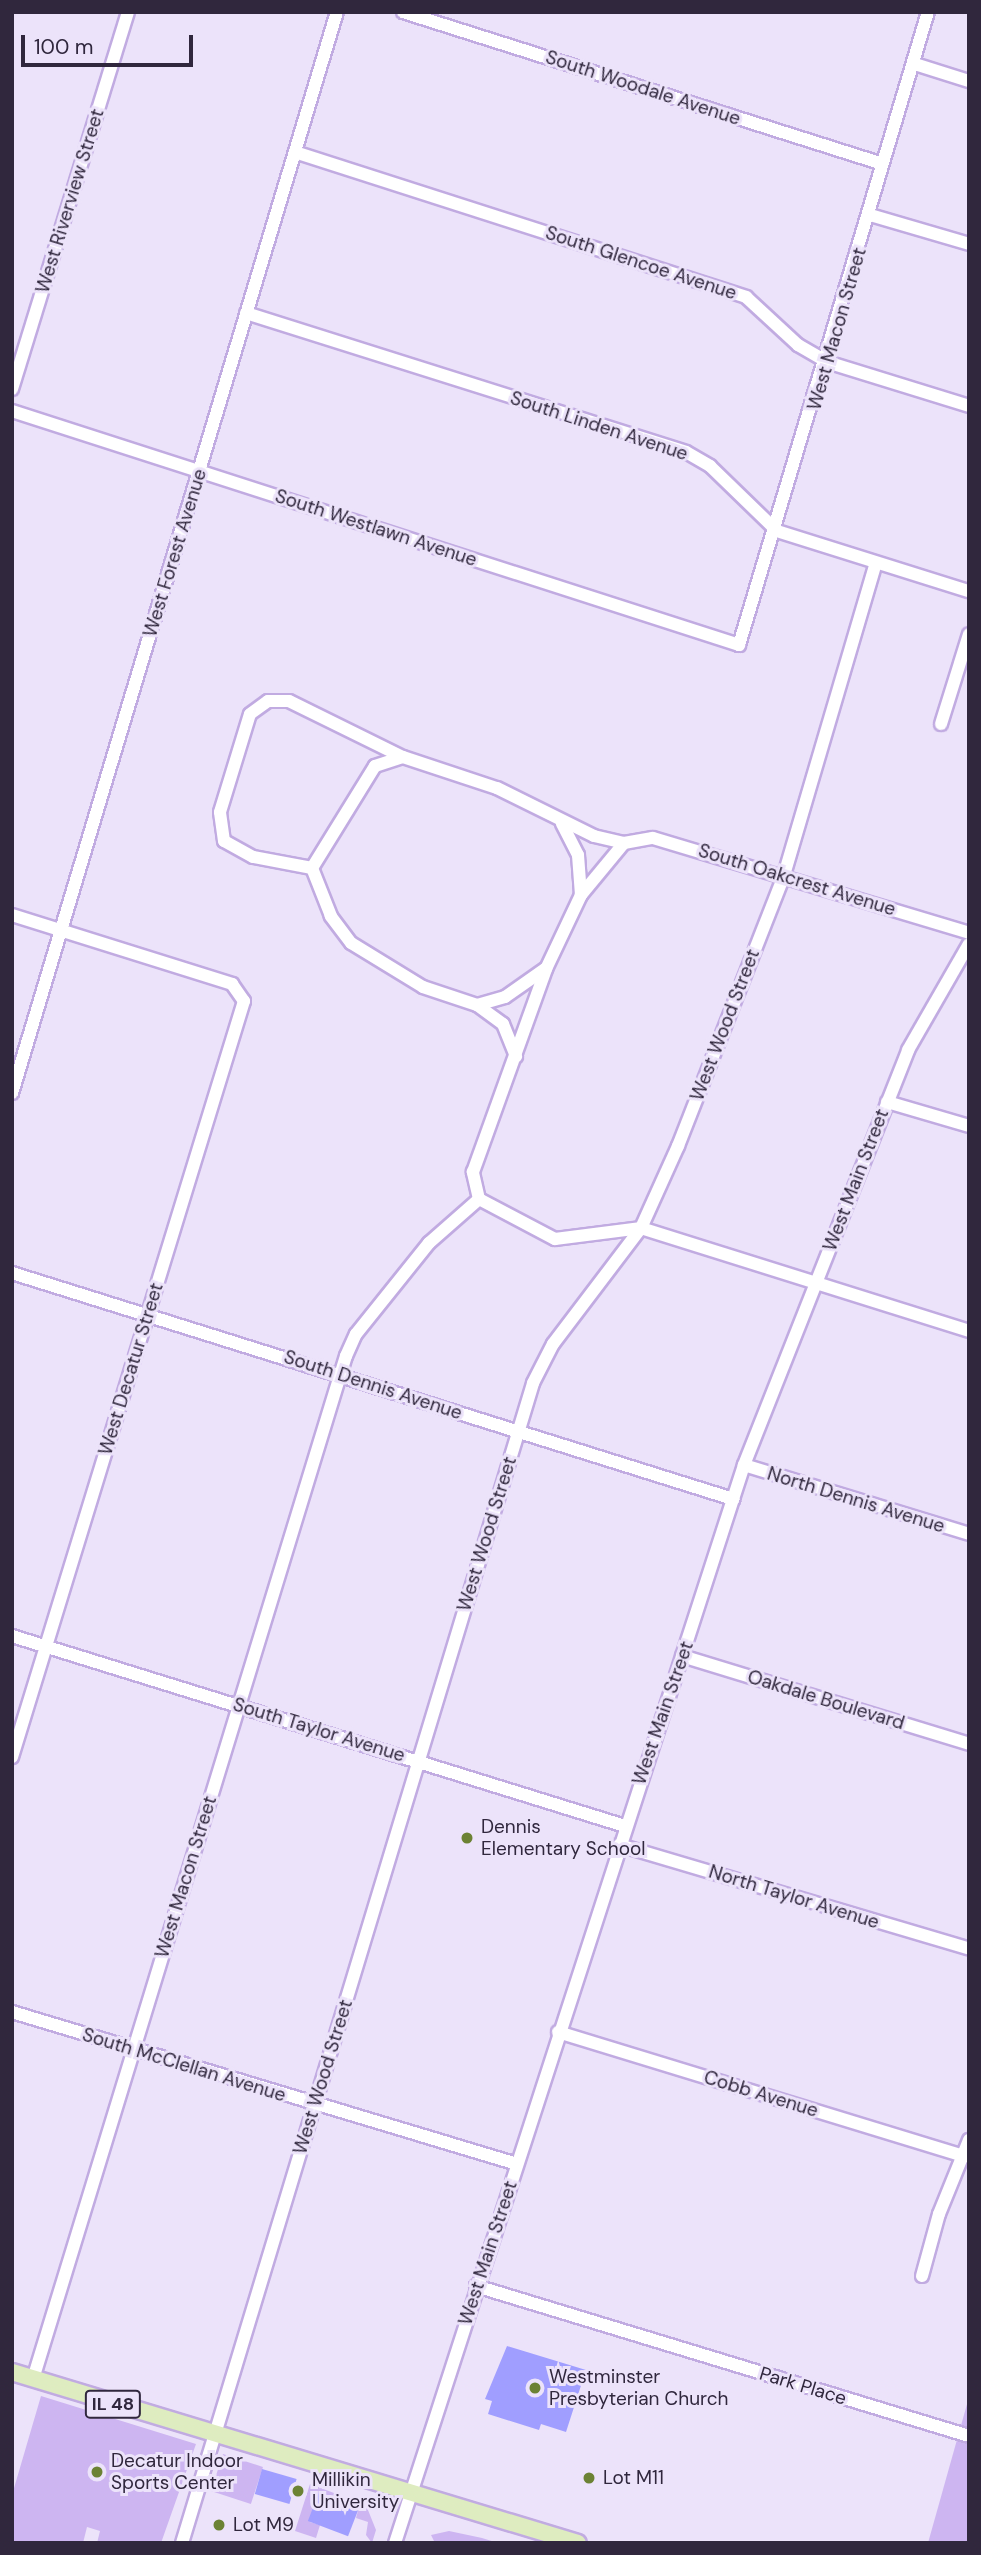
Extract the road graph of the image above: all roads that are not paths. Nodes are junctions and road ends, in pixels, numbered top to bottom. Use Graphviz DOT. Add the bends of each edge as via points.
graph roads {
  1 [pos="128,12"];
  2 [pos="337,12"];
  3 [pos="403,12"];
  4 [pos="928,12"];
  5 [pos="915,64"];
  6 [pos="969,80"];
  7 [pos="295,152"];
  8 [pos="883,164"];
  9 [pos="870,215"];
  10 [pos="969,244"];
  11 [pos="246,313"];
  12 [pos="827,362"];
  13 [pos="12,389"];
  14 [pos="969,405"];
  15 [pos="12,411"];
  16 [pos="199,472"];
  17 [pos="777,531"];
  18 [pos="876,563"];
  19 [pos="969,591"];
  20 [pos="969,634"];
  21 [pos="739,645"];
  22 [pos="941,724"];
  23 [pos="403,757"];
  24 [pos="562,823"];
  25 [pos="624,843"];
  26 [pos="312,868"];
  27 [pos="784,875"];
  28 [pos="581,895"];
  29 [pos="12,915"];
  30 [pos="60,929"];
  31 [pos="969,933"];
  32 [pos="969,944"];
  33 [pos="545,969"];
  34 [pos="477,1005"];
  35 [pos="516,1057"];
  36 [pos="12,1093"];
  37 [pos="887,1102"];
  38 [pos="969,1126"];
  39 [pos="479,1199"];
  40 [pos="641,1228"];
  41 [pos="12,1273"];
  42 [pos="816,1282"];
  43 [pos="148,1314"];
  44 [pos="969,1331"];
  45 [pos="341,1375"];
  46 [pos="519,1432"];
  47 [pos="744,1465"];
  48 [pos="733,1499"];
  49 [pos="969,1534"];
  50 [pos="12,1636"];
  51 [pos="46,1647"];
  52 [pos="682,1656"];
  53 [pos="240,1706"];
  54 [pos="969,1744"];
  55 [pos="12,1757"];
  56 [pos="418,1760"];
  57 [pos="625,1826"];
  58 [pos="619,1845"];
  59 [pos="969,1949"];
  60 [pos="12,2012"];
  61 [pos="558,2032"];
  62 [pos="132,2050"];
  63 [pos="315,2104"];
  64 [pos="969,2140"];
  65 [pos="964,2157"];
  66 [pos="517,2164"];
  67 [pos="922,2276"];
  68 [pos="476,2286"];
  69 [pos="12,2372"];
  70 [pos="33,2379"];
  71 [pos="214,2435"];
  72 [pos="969,2436"];
  73 [pos="411,2495"];
  74 [pos="182,2543"];
  75 [pos="395,2543"];
  76 [pos="578,2543"];
  1 -- 13 [label="street, West Riverview Street"];
  2 -- 7 [label="street, West Forest Avenue"];
  3 -- 8 [label="street, South Woodale Avenue"];
  4 -- 5 [label="street, West Macon Street"];
  5 -- 6 [label="street"];
  5 -- 8 [label="street, West Macon Street"];
  7 -- 11 [label="street, West Forest Avenue"];
  7 -- 12 [label="street, South Glencoe Avenue" via="746,297 798,345"];
  8 -- 9 [label="street, West Macon Street"];
  9 -- 10 [label="street"];
  9 -- 12 [label="street, West Macon Street"];
  11 -- 16 [label="street, West Forest Avenue"];
  11 -- 17 [label="street, South Linden Avenue" via="686,453 710,466"];
  12 -- 14 [label="street, South Glencoe Avenue"];
  12 -- 17 [label="street, West Macon Street"];
  15 -- 16 [label="street, South Westlawn Avenue"];
  16 -- 21 [label="street, South Westlawn Avenue"];
  16 -- 30 [label="street, West Forest Avenue"];
  17 -- 18 [label="street, South Linden Avenue"];
  17 -- 21 [label="street, West Macon Street"];
  18 -- 19 [label="street, South Linden Avenue"];
  18 -- 27 [label="street, West Wood Street"];
  20 -- 22 [label="street"];
  23 -- 24 [label="street" via="497,788"];
  23 -- 26 [label="street" via="386,760 366,774"];
  23 -- 26 [label="street" via="289,701 268,701 250,714 220,812 224,841 253,857"];
  24 -- 25 [label="street"];
  24 -- 28 [label="street" via="578,855"];
  25 -- 27 [label="street, South Oakcrest Avenue" via="653,838"];
  25 -- 28 [label="street"];
  26 -- 34 [label="street" via="331,916 351,943 423,987"];
  27 -- 31 [label="street, South Oakcrest Avenue"];
  27 -- 40 [label="street, West Wood Street"];
  28 -- 33 [label="street"];
  29 -- 30 [label="street"];
  30 -- 36 [label="street, West Forest Avenue"];
  30 -- 43 [label="street, West Decatur Street" via="240,990 243,1013"];
  32 -- 37 [label="street, West Main Street" via="908,1050"];
  33 -- 34 [label="street" via="505,997"];
  33 -- 35 [label="street"];
  34 -- 35 [label="street" via="503,1024"];
  35 -- 39 [label="street" via="474,1172"];
  37 -- 38 [label="street"];
  37 -- 42 [label="street, West Main Street"];
  39 -- 40 [label="street" via="555,1239"];
  39 -- 45 [label="street, West Macon Street" via="429,1243 356,1334"];
  40 -- 42 [label="street"];
  40 -- 46 [label="street, West Wood Street" via="541,1363"];
  41 -- 43 [label="street, South Dennis Avenue"];
  42 -- 44 [label="street"];
  42 -- 47 [label="street, West Main Street"];
  43 -- 45 [label="street, South Dennis Avenue"];
  43 -- 51 [label="street, West Decatur Street"];
  45 -- 46 [label="street, South Dennis Avenue"];
  45 -- 53 [label="street, West Macon Street"];
  46 -- 48 [label="street, South Dennis Avenue"];
  46 -- 56 [label="street, West Wood Street"];
  47 -- 48 [label="street, West Main Street"];
  47 -- 49 [label="street, North Dennis Avenue"];
  48 -- 52 [label="street, West Main Street"];
  50 -- 51 [label="street, South Taylor Avenue"];
  51 -- 53 [label="street, South Taylor Avenue"];
  51 -- 55 [label="street, West Decatur Street"];
  52 -- 54 [label="street, Oakdale Boulevard"];
  52 -- 57 [label="street, West Main Street"];
  53 -- 56 [label="street, South Taylor Avenue"];
  53 -- 62 [label="street, West Macon Street"];
  56 -- 57 [label="street, South Taylor Avenue"];
  56 -- 63 [label="street, West Wood Street"];
  57 -- 58 [label="street, West Main Street"];
  58 -- 59 [label="street, North Taylor Avenue"];
  58 -- 61 [label="street, West Main Street"];
  60 -- 62 [label="street, South McClellan Avenue"];
  61 -- 65 [label="street, Cobb Avenue"];
  61 -- 66 [label="street, West Main Street"];
  62 -- 63 [label="street, South McClellan Avenue"];
  62 -- 70 [label="street, West Macon Street"];
  63 -- 66 [label="street, South McClellan Avenue"];
  63 -- 71 [label="street, West Wood Street"];
  64 -- 65 [label="street"];
  65 -- 67 [label="street" via="939,2214"];
  66 -- 68 [label="street, West Main Street"];
  68 -- 72 [label="street, Park Place"];
  68 -- 73 [label="street, West Main Street"];
  69 -- 70 [label="main road, IL 48"];
  70 -- 71 [label="main road, IL 48"];
  71 -- 73 [label="main road, IL 48"];
  71 -- 74 [label="street, West Wood Street"];
  73 -- 75 [label="street, West Main Street"];
  73 -- 76 [label="main road, IL 48"];
}
